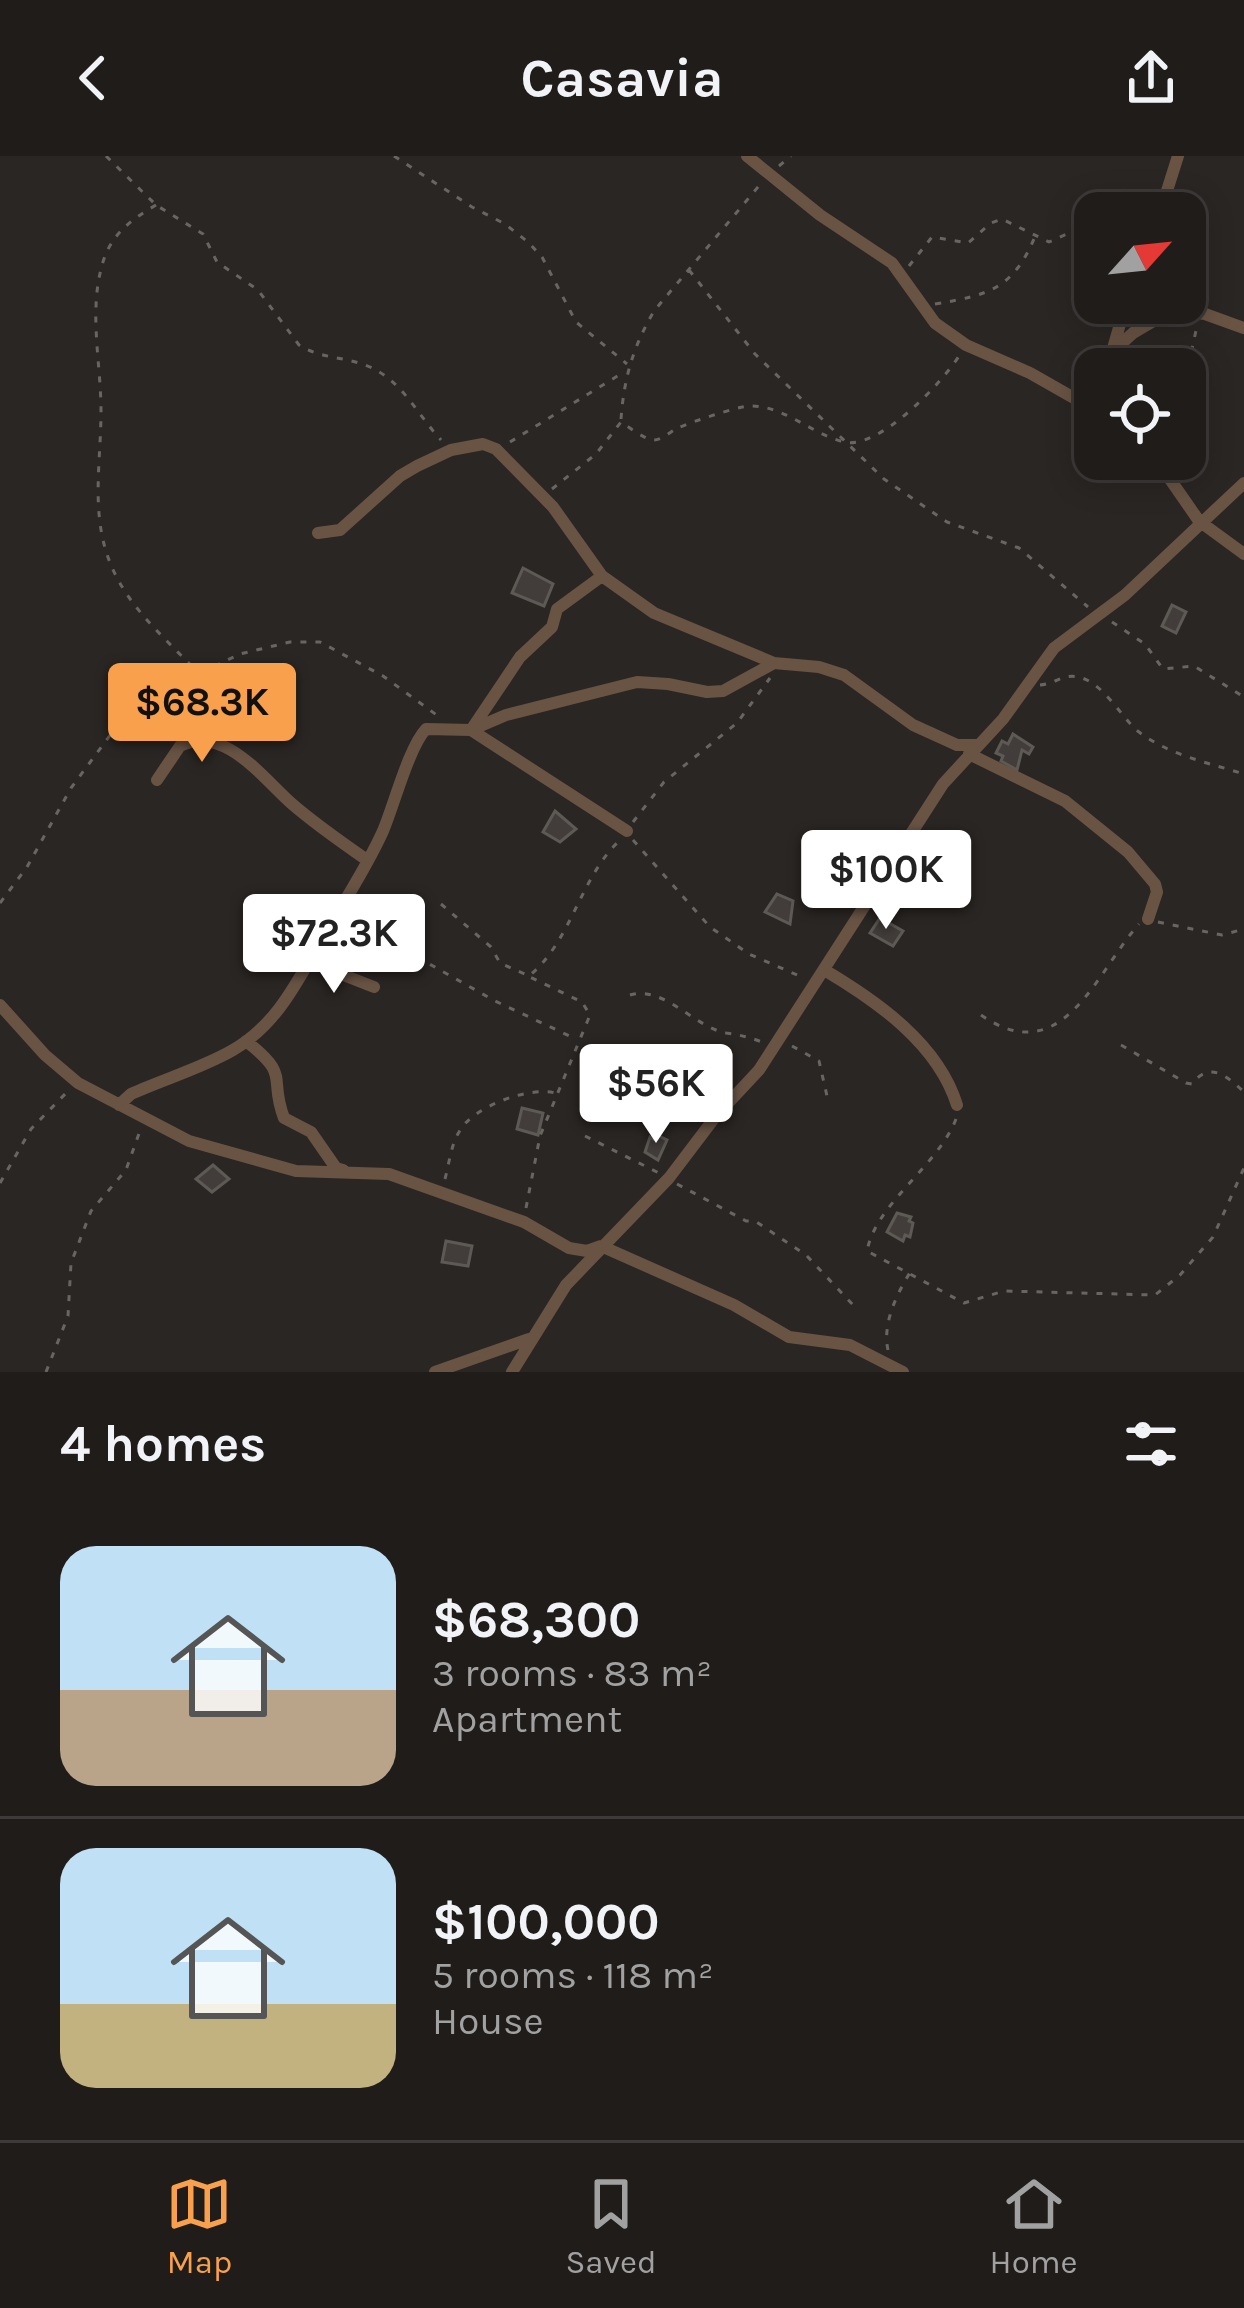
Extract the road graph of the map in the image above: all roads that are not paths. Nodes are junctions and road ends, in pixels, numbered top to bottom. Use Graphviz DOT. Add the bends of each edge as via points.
graph roads {
  1 [pos="747,156"];
  2 [pos="1178,156"];
  3 [pos="1165,192"];
  4 [pos="1244,328"];
  5 [pos="1117,348"];
  6 [pos="1074,398"];
  7 [pos="1171,480"];
  8 [pos="1244,483"];
  9 [pos="1199,521"];
  10 [pos="318,533"];
  11 [pos="1244,554"];
  12 [pos="602,576"];
  13 [pos="780,664"];
  14 [pos="467,730"];
  15 [pos="974,749"];
  16 [pos="157,780"];
  17 [pos="627,831"];
  18 [pos="367,860"];
  19 [pos="1148,919"];
  20 [pos="310,962"];
  21 [pos="826,971"];
  22 [pos="374,987"];
  23 [pos="0,1005"];
  24 [pos="246,1041"];
  25 [pos="119,1105"];
  26 [pos="958,1105"];
  27 [pos="346,1170"];
  28 [pos="601,1246"];
  29 [pos="530,1339"];
  30 [pos="897,1368"];
  31 [pos="435,1372"];
  32 [pos="512,1372"];
  1 -- 6 [label="street" via="881,254 935,323"];
  2 -- 3 [label="street"];
  4 -- 5 [label="street" via="1166,312"];
  7 -- 9 [label="street"];
  8 -- 9 [label="street"];
  9 -- 11 [label="street"];
  9 -- 15 [label="street" via="1146,577 1054,648"];
  10 -- 12 [label="street" via="340,530 400,476 483,444 545,499"];
  12 -- 13 [label="street" via="678,626"];
  12 -- 14 [label="street" via="557,609 552,627"];
  13 -- 14 [label="street" via="723,691 637,682"];
  13 -- 15 [label="street" via="844,674 913,725"];
  14 -- 17 [label="street"];
  14 -- 18 [label="street" via="426,729 419,736"];
  15 -- 19 [label="street" via="1065,801 1128,852 1155,884"];
  15 -- 21 [label="street"];
  16 -- 18 [label="street" via="180,746 214,742"];
  18 -- 20 [label="street"];
  20 -- 22 [label="street"];
  20 -- 24 [label="street"];
  21 -- 26 [label="street" via="895,1017"];
  21 -- 28 [label="street" via="669,1178"];
  23 -- 25 [label="street" via="78,1083"];
  24 -- 25 [label="street"];
  24 -- 27 [label="street" via="271,1061 284,1118 311,1132 336,1168"];
  25 -- 27 [label="street" via="189,1141 285,1169"];
  27 -- 28 [label="street" via="444,1193 568,1248"];
  28 -- 29 [label="street"];
  28 -- 30 [label="street" via="789,1337 850,1346"];
  29 -- 31 [label="street"];
  29 -- 32 [label="street"];
}
